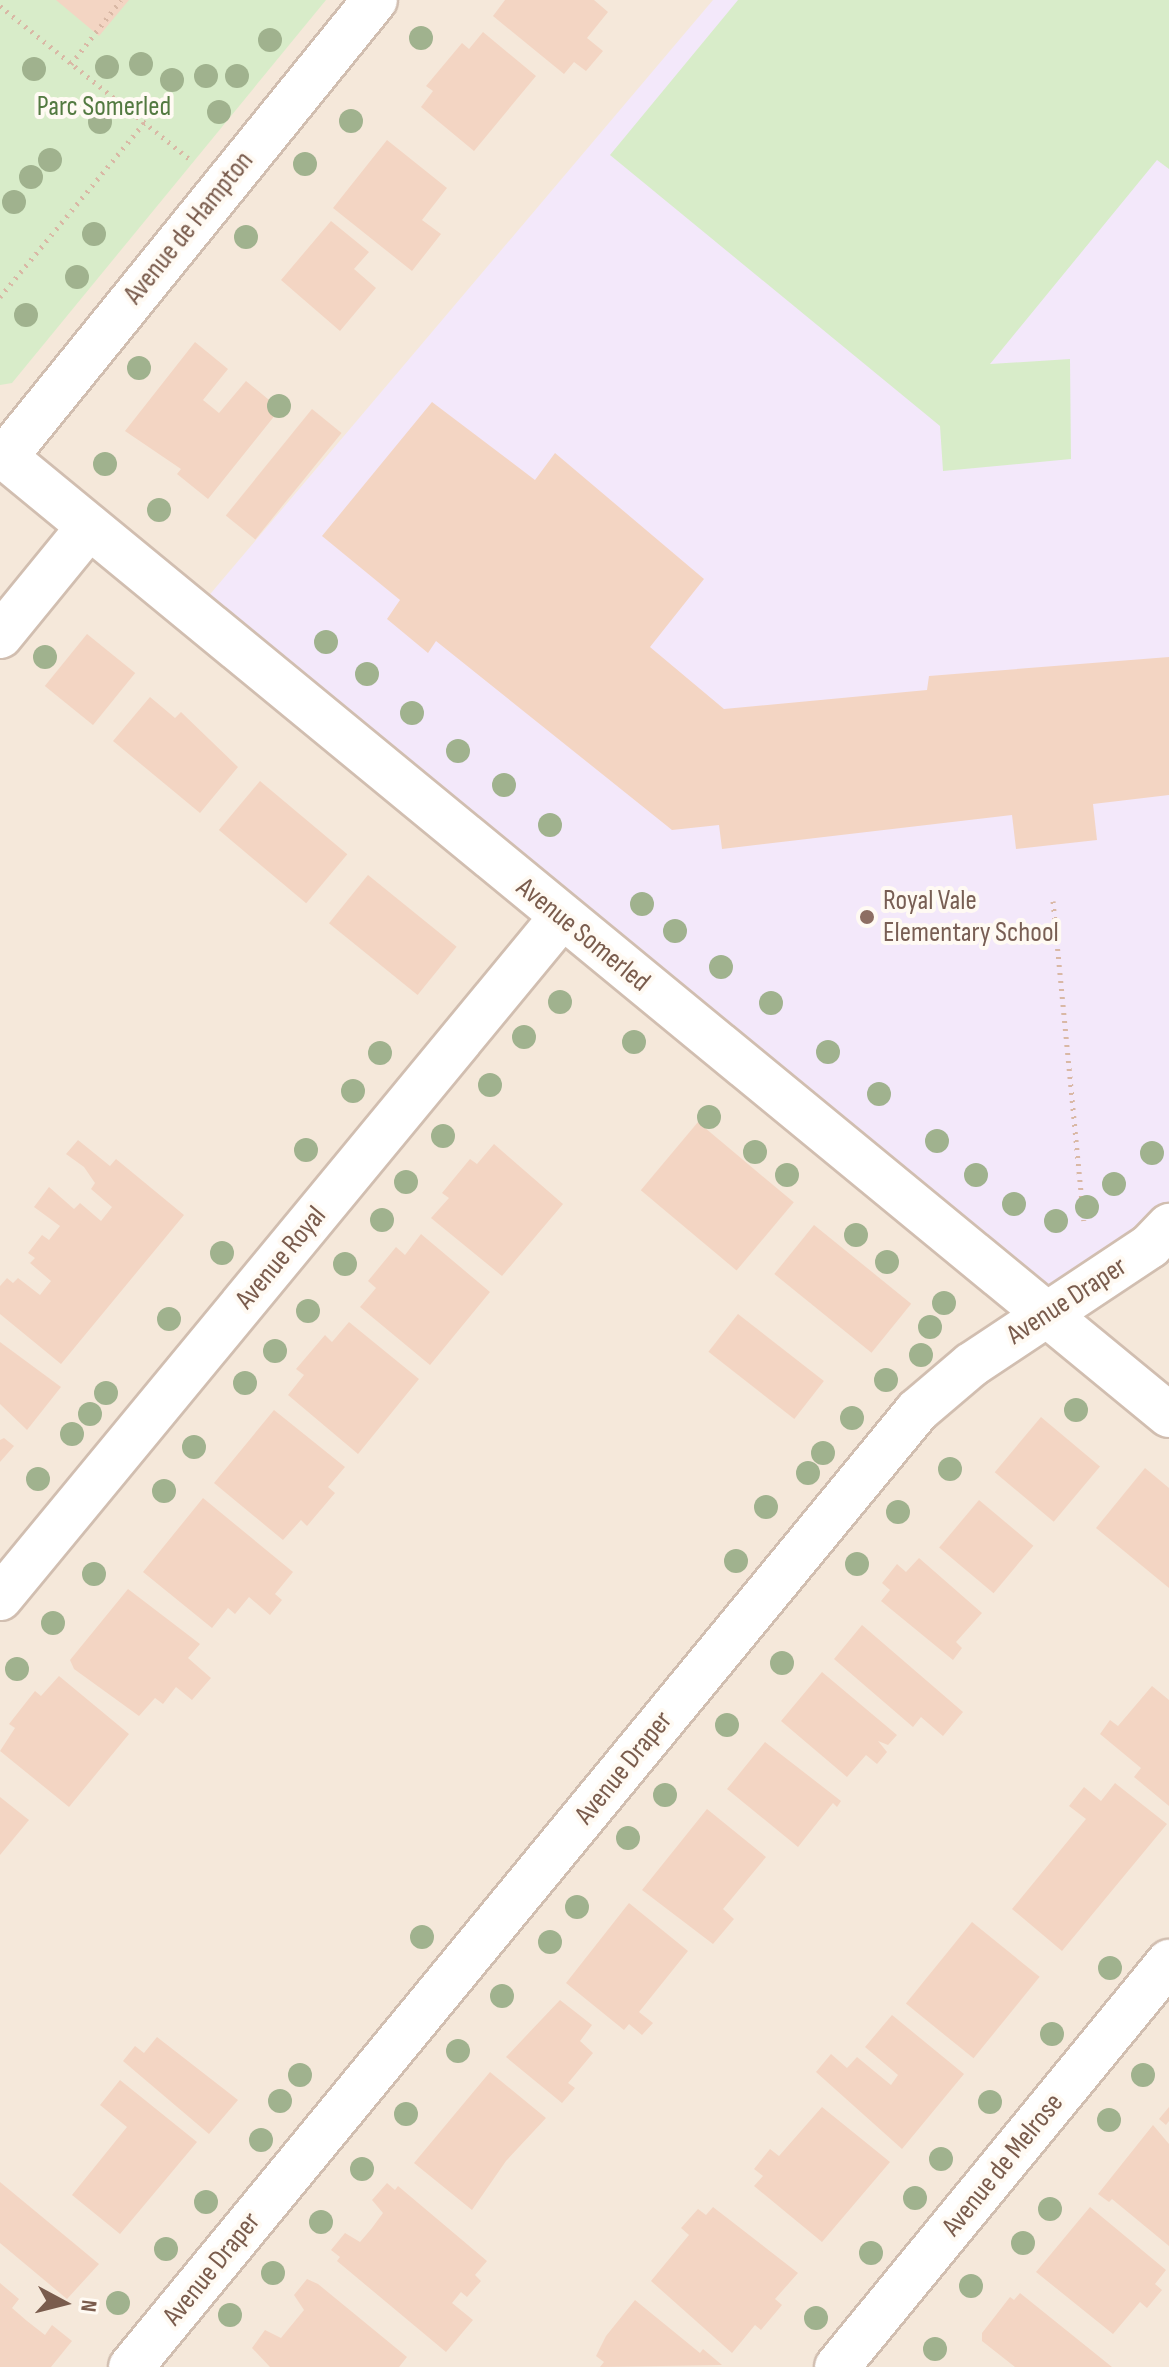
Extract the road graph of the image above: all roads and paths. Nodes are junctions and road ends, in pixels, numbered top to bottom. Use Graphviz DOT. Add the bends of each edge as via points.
graph roads {
  1 [pos="121,0"];
  2 [pos="375,0"];
  3 [pos="0,6"];
  4 [pos="71,64"];
  5 [pos="144,123"];
  6 [pos="199,166"];
  7 [pos="0,297"];
  8 [pos="2,455"];
  9 [pos="89,527"];
  10 [pos="0,636"];
  11 [pos="1053,901"];
  12 [pos="561,918"];
  13 [pos="1084,1221"];
  14 [pos="1169,1226"];
  15 [pos="1046,1314"];
  16 [pos="1169,1415"];
  17 [pos="0,1598"];
  18 [pos="1169,1962"];
  19 [pos="131,2367"];
  20 [pos="837,2367"];
  1 -- 4 [label="path"];
  2 -- 8 [label="street, Avenue de Hampton"];
  3 -- 4 [label="path"];
  4 -- 5 [label="path"];
  5 -- 6 [label="path"];
  5 -- 7 [label="path"];
  8 -- 9 [label="street, Avenue Somerled"];
  9 -- 10 [label="street"];
  9 -- 12 [label="street, Avenue Somerled"];
  11 -- 13 [label="path"];
  12 -- 15 [label="street, Avenue Somerled"];
  12 -- 17 [label="street, Avenue Royal"];
  14 -- 15 [label="street, Avenue Draper" via="1150,1246"];
  15 -- 16 [label="street, Avenue Somerled"];
  15 -- 19 [label="street, Avenue Draper" via="971,1365 917,1411"];
  18 -- 20 [label="street, Avenue de Melrose"];
}
